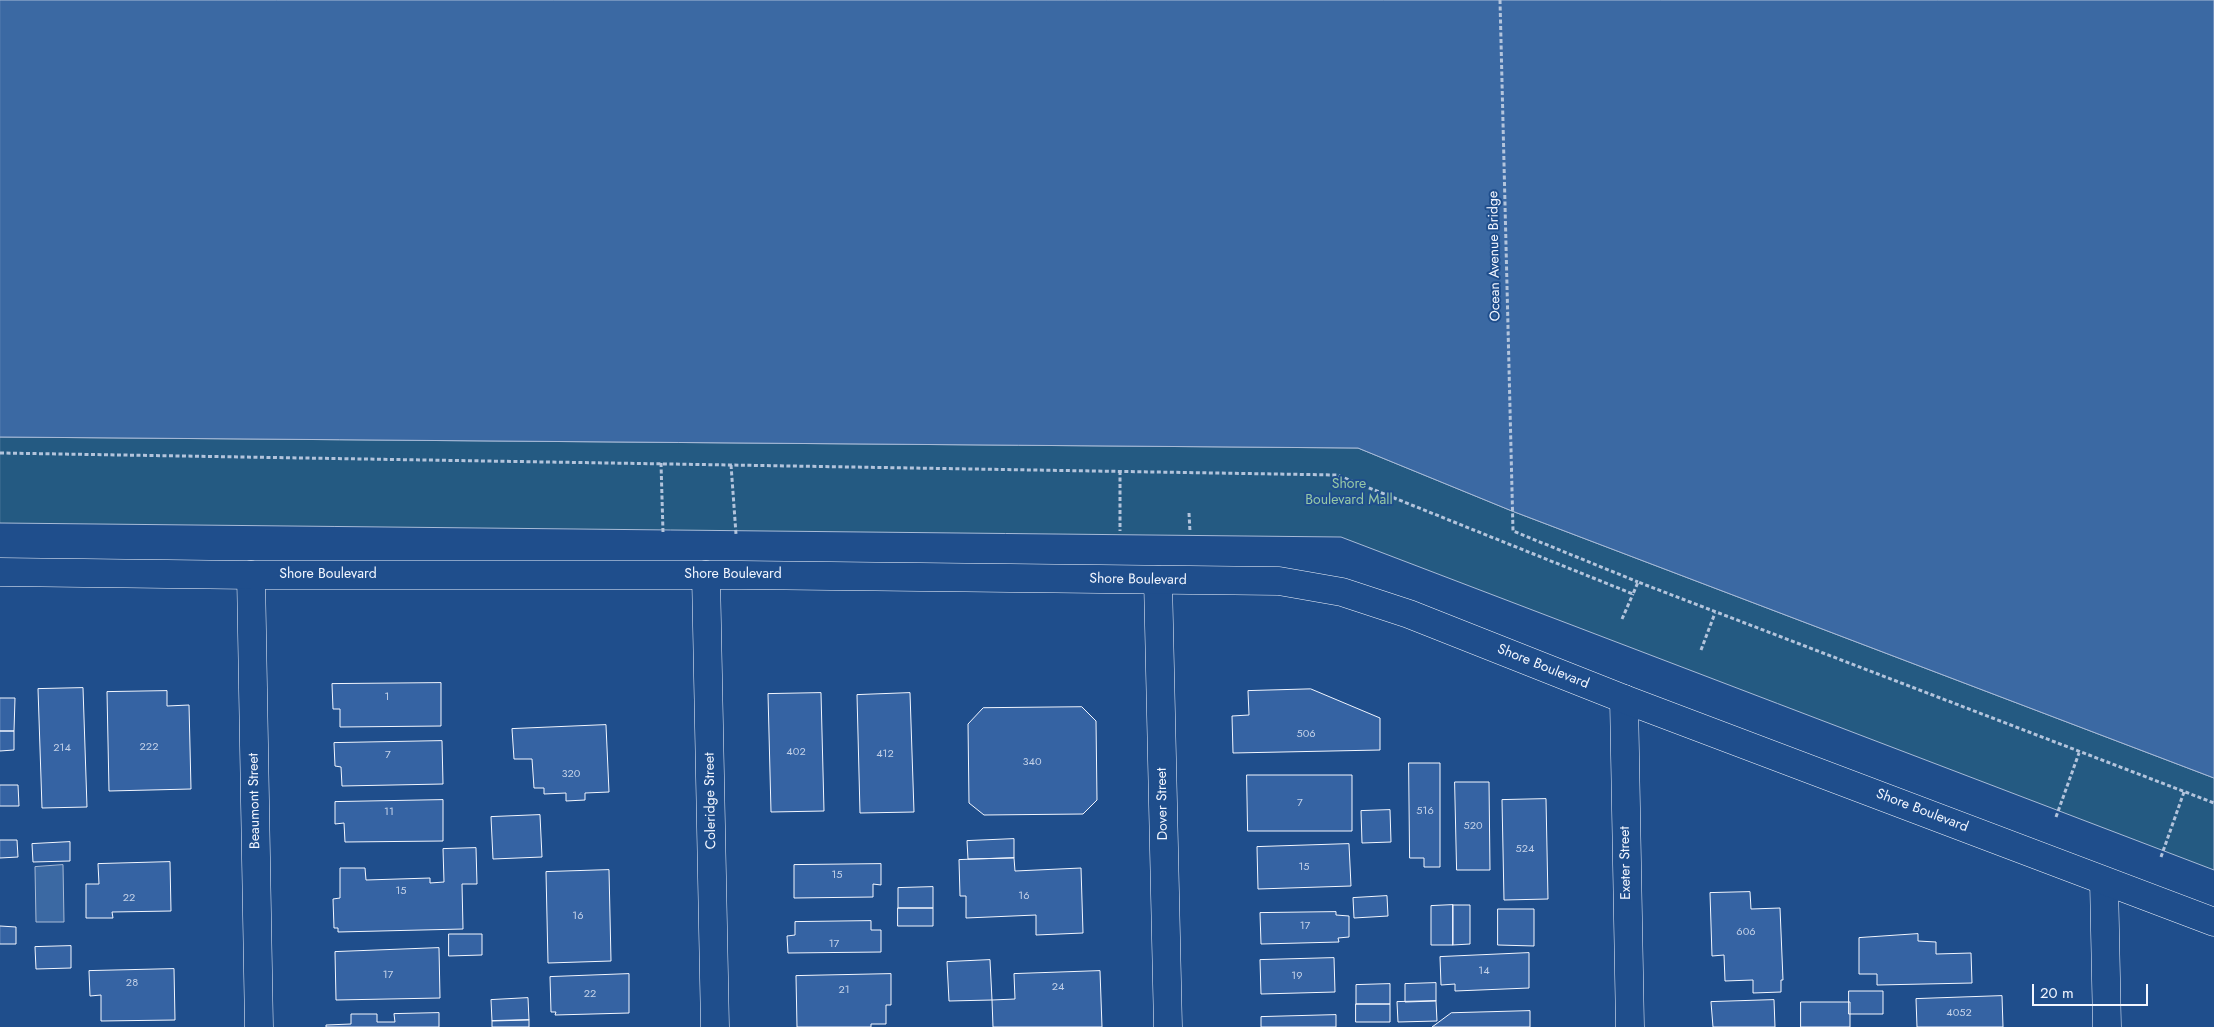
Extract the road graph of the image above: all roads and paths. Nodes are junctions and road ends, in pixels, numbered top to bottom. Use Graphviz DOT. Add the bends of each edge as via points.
graph roads {
  1 [pos="1500,0"];
  2 [pos="0,453"];
  3 [pos="661,463"];
  4 [pos="731,465"];
  5 [pos="1120,471"];
  6 [pos="1189,513"];
  7 [pos="1120,531"];
  8 [pos="663,532"];
  9 [pos="1190,532"];
  10 [pos="736,534"];
  11 [pos="0,572"];
  12 [pos="251,575"];
  13 [pos="706,575"];
  14 [pos="1158,580"];
  15 [pos="1638,582"];
  16 [pos="1633,594"];
  17 [pos="1715,613"];
  18 [pos="1622,619"];
  19 [pos="1701,650"];
  20 [pos="1624,699"];
  21 [pos="2079,753"];
  22 [pos="2184,792"];
  23 [pos="2214,803"];
  24 [pos="2056,817"];
  25 [pos="2161,857"];
  26 [pos="2104,881"];
  27 [pos="2214,922"];
  28 [pos="259,1027"];
  29 [pos="715,1027"];
  30 [pos="1168,1027"];
  31 [pos="1630,1027"];
  32 [pos="2107,1027"];
  1 -- 15 [label="path, Ocean Avenue Bridge" via="1513,531"];
  2 -- 3 [label="path"];
  3 -- 4 [label="path"];
  3 -- 8 [label="path"];
  4 -- 5 [label="path"];
  4 -- 10 [label="path"];
  5 -- 7 [label="path"];
  5 -- 16 [label="path" via="1337,475"];
  6 -- 9 [label="path"];
  11 -- 12 [label="main road, Shore Boulevard"];
  12 -- 13 [label="main road, Shore Boulevard"];
  12 -- 28 [label="main road, Beaumont Street"];
  13 -- 14 [label="main road, Shore Boulevard"];
  13 -- 29 [label="main road, Coleridge Street"];
  14 -- 20 [label="main road, Shore Boulevard" via="1279,581 1342,592 1409,614"];
  14 -- 30 [label="main road, Dover Street"];
  15 -- 16 [label="path"];
  15 -- 17 [label="path"];
  16 -- 18 [label="path"];
  17 -- 19 [label="path"];
  17 -- 21 [label="path"];
  20 -- 26 [label="main road, Shore Boulevard"];
  20 -- 31 [label="main road, Exeter Street"];
  21 -- 22 [label="path"];
  21 -- 24 [label="path"];
  22 -- 23 [label="path"];
  22 -- 25 [label="path"];
  26 -- 27 [label="main road, Shore Boulevard"];
  26 -- 32 [label="main road"];
}
